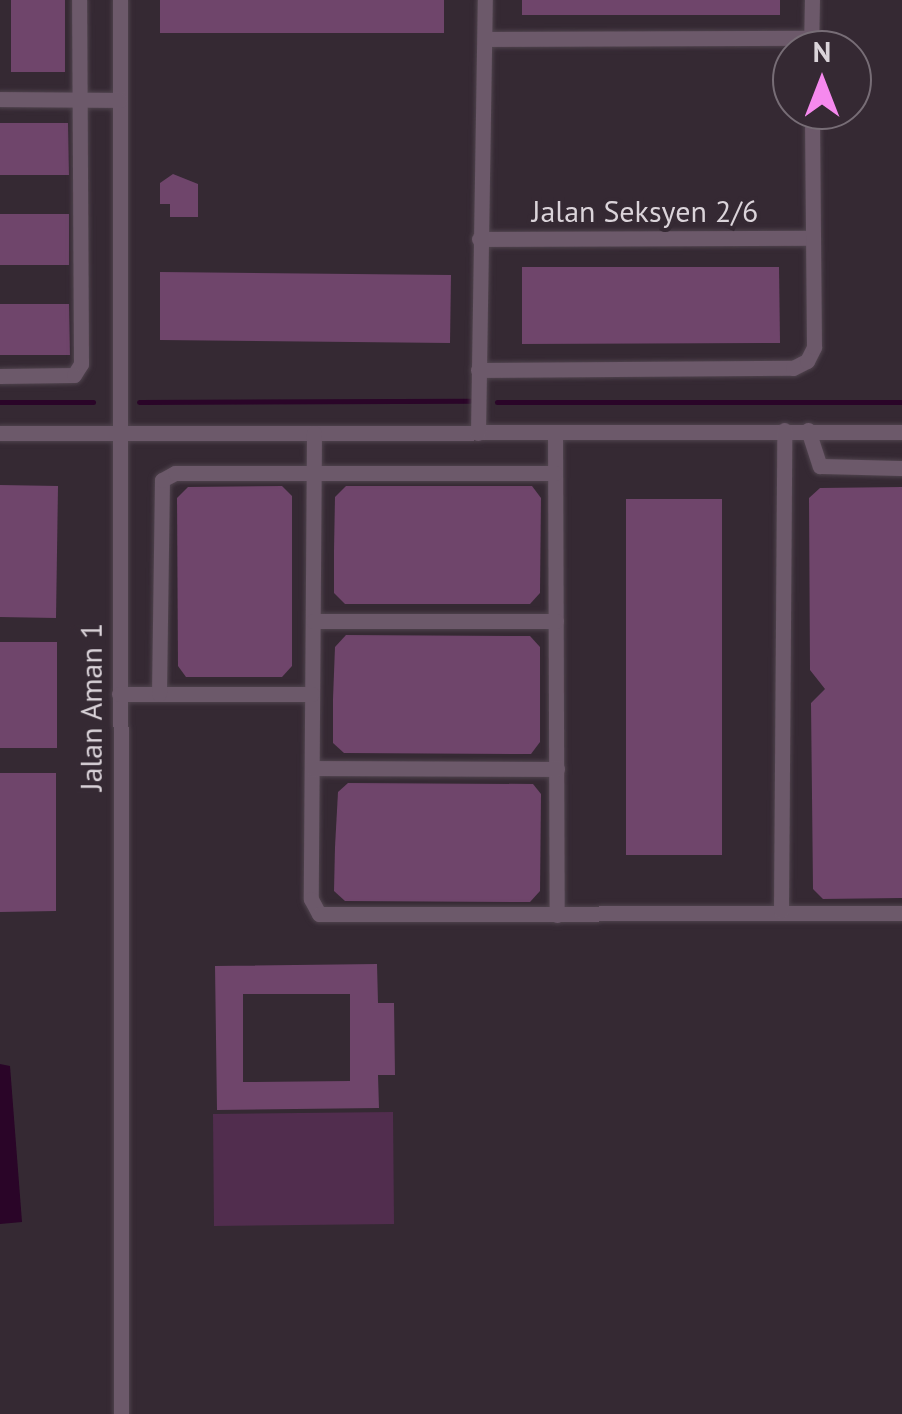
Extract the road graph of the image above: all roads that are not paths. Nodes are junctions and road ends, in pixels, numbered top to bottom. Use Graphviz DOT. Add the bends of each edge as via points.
graph roads {
  1 [pos="79,0"];
  2 [pos="120,0"];
  3 [pos="485,0"];
  4 [pos="812,0"];
  5 [pos="812,30"];
  6 [pos="486,39"];
  7 [pos="772,43"];
  8 [pos="0,99"];
  9 [pos="79,100"];
  10 [pos="120,100"];
  11 [pos="812,130"];
  12 [pos="812,238"];
  13 [pos="479,239"];
  14 [pos="478,370"];
  15 [pos="0,376"];
  16 [pos="784,430"];
  17 [pos="808,430"];
  18 [pos="0,432"];
  19 [pos="120,432"];
  20 [pos="478,432"];
  21 [pos="555,432"];
  22 [pos="902,432"];
  23 [pos="314,433"];
  24 [pos="902,468"];
  25 [pos="314,473"];
  26 [pos="555,473"];
  27 [pos="313,621"];
  28 [pos="556,621"];
  29 [pos="118,694"];
  30 [pos="159,694"];
  31 [pos="312,694"];
  32 [pos="312,768"];
  33 [pos="557,770"];
  34 [pos="781,911"];
  35 [pos="902,912"];
  36 [pos="558,915"];
  37 [pos="121,1414"];
  1 -- 9 [label="street"];
  2 -- 10 [label="street, Jalan Aman 1"];
  3 -- 6 [label="street"];
  4 -- 5 [label="street"];
  6 -- 7 [label="street"];
  6 -- 13 [label="street"];
  8 -- 9 [label="street"];
  9 -- 10 [label="street"];
  9 -- 15 [label="street" via="81,364 74,375"];
  10 -- 19 [label="street, Jalan Aman 1"];
  11 -- 12 [label="street"];
  12 -- 13 [label="street, Jalan Seksyen 2/6"];
  12 -- 14 [label="street" via="814,347 793,368"];
  13 -- 14 [label="street"];
  14 -- 20 [label="street"];
  16 -- 17 [label="street"];
  16 -- 21 [label="street"];
  16 -- 34 [label="street"];
  17 -- 22 [label="street"];
  17 -- 24 [label="street" via="820,466"];
  18 -- 19 [label="street"];
  19 -- 23 [label="street"];
  19 -- 29 [label="street, Jalan Aman 1"];
  20 -- 21 [label="street"];
  20 -- 23 [label="street"];
  21 -- 26 [label="street"];
  23 -- 25 [label="street"];
  25 -- 26 [label="street"];
  25 -- 27 [label="street"];
  25 -- 30 [label="street" via="175,473 159,490"];
  26 -- 28 [label="street"];
  27 -- 28 [label="street"];
  27 -- 31 [label="street"];
  28 -- 33 [label="street"];
  29 -- 30 [label="street"];
  29 -- 37 [label="street, Jalan Aman 1"];
  30 -- 31 [label="street"];
  31 -- 32 [label="street"];
  32 -- 33 [label="street"];
  32 -- 36 [label="street" via="311,899 318,914"];
  33 -- 36 [label="street"];
  34 -- 35 [label="street"];
  34 -- 36 [label="street"];
}
